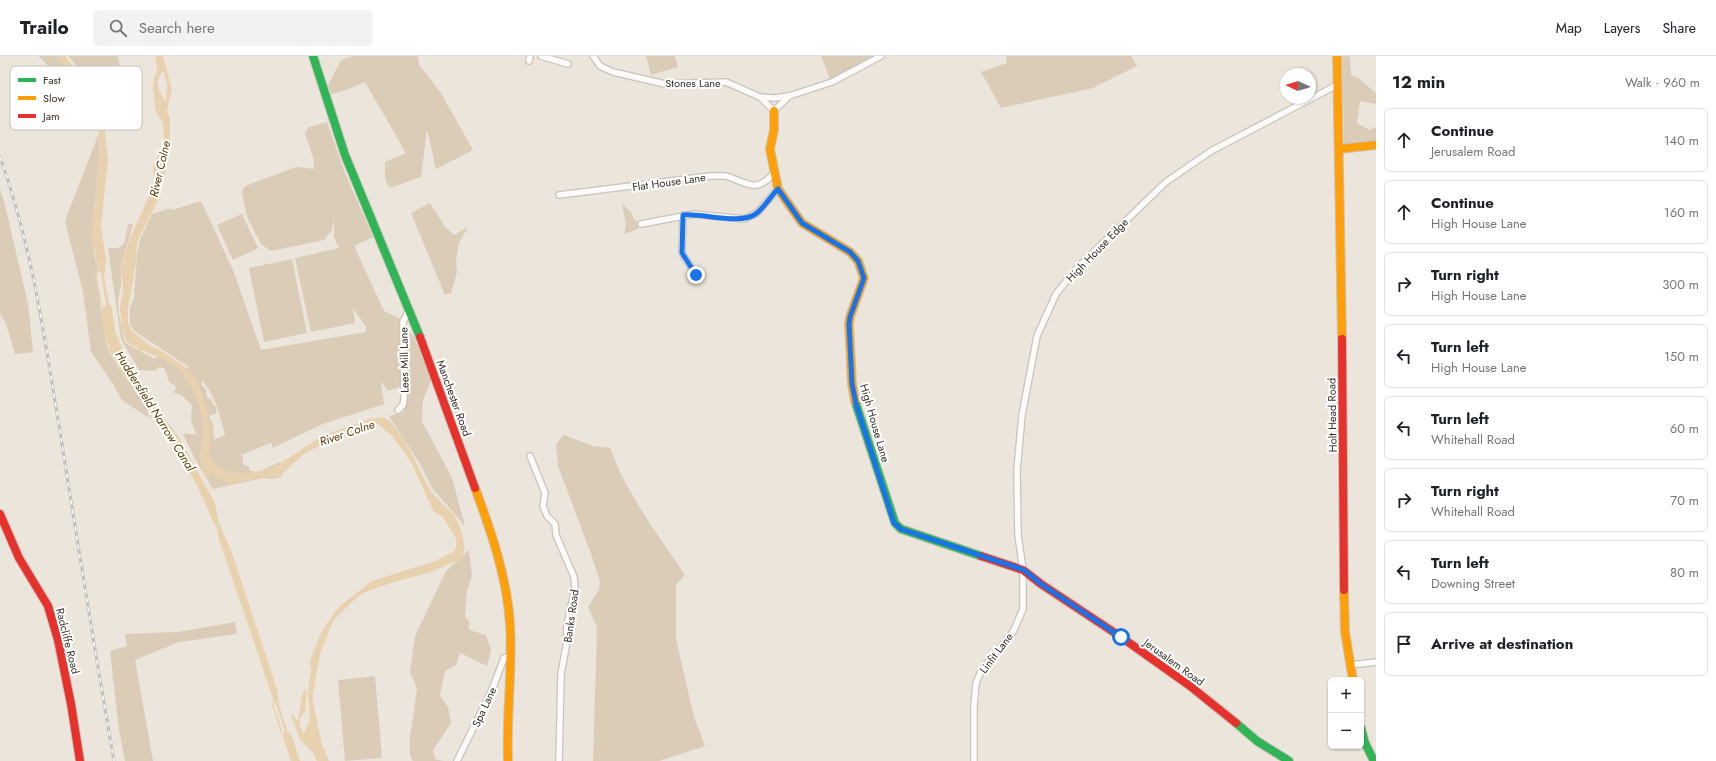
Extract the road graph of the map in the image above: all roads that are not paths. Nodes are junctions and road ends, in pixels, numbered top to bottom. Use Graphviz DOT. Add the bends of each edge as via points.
graph roads {
  1 [pos="313,56"];
  2 [pos="541,56"];
  3 [pos="593,56"];
  4 [pos="881,56"];
  5 [pos="1337,56"];
  6 [pos="568,64"];
  7 [pos="1337,85"];
  8 [pos="789,96"];
  9 [pos="760,97"];
  10 [pos="774,111"];
  11 [pos="1376,145"];
  12 [pos="1339,149"];
  13 [pos="774,172"];
  14 [pos="778,189"];
  15 [pos="559,195"];
  16 [pos="683,215"];
  17 [pos="641,224"];
  18 [pos="696,275"];
  19 [pos="409,310"];
  20 [pos="398,410"];
  21 [pos="530,456"];
  22 [pos="0,514"];
  23 [pos="1024,570"];
  24 [pos="511,655"];
  25 [pos="1376,662"];
  26 [pos="1350,665"];
  27 [pos="1352,677"];
  28 [pos="1364,739"];
  29 [pos="80,761"];
  30 [pos="457,761"];
  31 [pos="508,761"];
  32 [pos="559,761"];
  33 [pos="974,761"];
  34 [pos="1289,761"];
  35 [pos="1374,761"];
  1 -- 19 [label="street, Manchester Road" via="345,155"];
  2 -- 6 [label="street"];
  3 -- 9 [label="street, Stones Lane" via="600,66 613,72 665,84 726,82"];
  4 -- 8 [label="street, Stones Lane" via="832,82"];
  5 -- 7 [label="street, Holt Head Road"];
  7 -- 12 [label="street, Holt Head Road"];
  7 -- 23 [label="street, High House Edge" via="1211,151 1166,182 1077,268 1056,294 1037,336 1022,415 1017,470 1018,535"];
  8 -- 9 [label="street, Stones Lane"];
  8 -- 10 [label="street"];
  9 -- 10 [label="street"];
  10 -- 13 [label="street, High House Lane" via="770,149"];
  11 -- 12 [label="street"];
  12 -- 26 [label="street, Holt Head Road" via="1344,605"];
  13 -- 14 [label="street, High House Lane"];
  13 -- 15 [label="street, Flat House Lane" via="766,182 756,185 743,183 728,176 710,176"];
  14 -- 16 [label="street" via="757,213 744,219"];
  14 -- 23 [label="street, High House Lane" via="802,223 850,252 858,261 864,278 850,317 852,384 894,523 901,529"];
  16 -- 17 [label="street"];
  16 -- 18 [label="street" via="682,253"];
  19 -- 20 [label="street, Lees Mill Lane" via="403,322 404,399"];
  19 -- 24 [label="street, Manchester Road" via="487,520 500,562 510,623"];
  21 -- 32 [label="street, Banks Road" via="545,493 543,506 547,516 555,524 556,534 575,582 561,674"];
  22 -- 29 [label="street, Radcliffe Road" via="19,558 48,606 58,640"];
  23 -- 33 [label="street, Linfit Lane" via="1023,609 1012,632 982,669 976,683"];
  23 -- 34 [label="street, Jerusalem Road" via="1190,686 1257,741"];
  24 -- 30 [label="street, Spa Lane" via="504,658 492,690"];
  24 -- 31 [label="street, Manchester Road"];
  25 -- 26 [label="street"];
  26 -- 27 [label="street, Holt Head Road"];
  28 -- 35 [label="street"];
}
